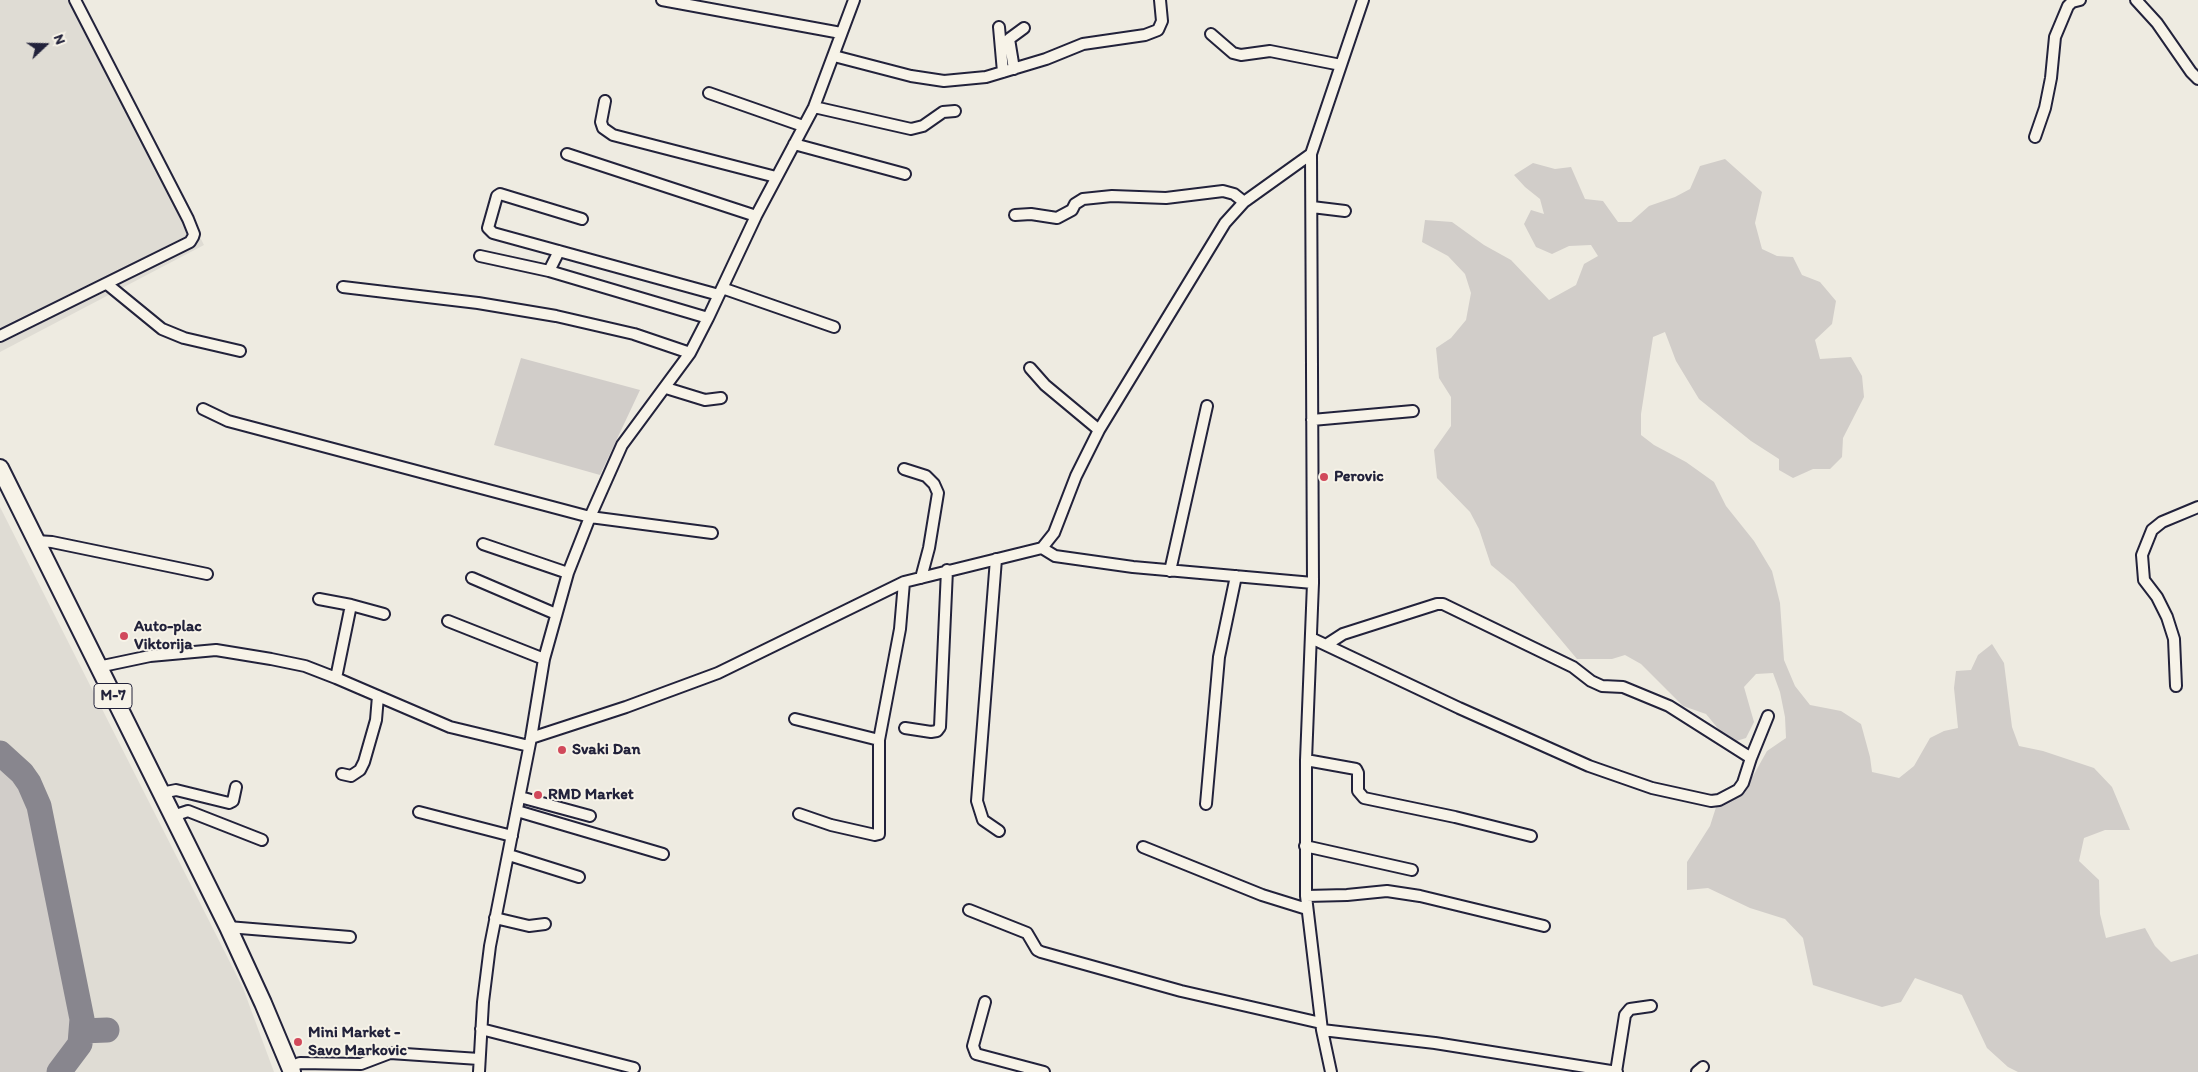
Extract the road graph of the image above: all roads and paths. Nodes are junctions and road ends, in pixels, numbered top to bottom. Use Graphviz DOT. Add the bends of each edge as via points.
graph roads {
  1 [pos="75,0"];
  2 [pos="662,0"];
  3 [pos="854,0"];
  4 [pos="1160,0"];
  5 [pos="1363,0"];
  6 [pos="2080,0"];
  7 [pos="2136,0"];
  8 [pos="999,27"];
  9 [pos="1024,28"];
  10 [pos="841,33"];
  11 [pos="1211,34"];
  12 [pos="834,56"];
  13 [pos="1341,65"];
  14 [pos="1014,69"];
  15 [pos="1003,72"];
  16 [pos="2198,78"];
  17 [pos="709,93"];
  18 [pos="605,101"];
  19 [pos="814,106"];
  20 [pos="955,111"];
  21 [pos="804,126"];
  22 [pos="2035,137"];
  23 [pos="794,144"];
  24 [pos="567,154"];
  25 [pos="1312,154"];
  26 [pos="905,174"];
  27 [pos="776,177"];
  28 [pos="1244,202"];
  29 [pos="1312,207"];
  30 [pos="1345,211"];
  31 [pos="1015,215"];
  32 [pos="756,216"];
  33 [pos="582,219"];
  34 [pos="559,251"];
  35 [pos="480,256"];
  36 [pos="549,271"];
  37 [pos="107,284"];
  38 [pos="343,287"];
  39 [pos="721,291"];
  40 [pos="708,318"];
  41 [pos="834,327"];
  42 [pos="0,336"];
  43 [pos="240,351"];
  44 [pos="690,353"];
  45 [pos="1030,368"];
  46 [pos="666,388"];
  47 [pos="721,398"];
  48 [pos="1207,406"];
  49 [pos="203,409"];
  50 [pos="1413,411"];
  51 [pos="1312,420"];
  52 [pos="1099,430"];
  53 [pos="0,468"];
  54 [pos="904,469"];
  55 [pos="2198,507"];
  56 [pos="590,517"];
  57 [pos="712,532"];
  58 [pos="36,541"];
  59 [pos="483,544"];
  60 [pos="1042,548"];
  61 [pos="996,559"];
  62 [pos="947,570"];
  63 [pos="1170,571"];
  64 [pos="568,573"];
  65 [pos="207,574"];
  66 [pos="1236,576"];
  67 [pos="472,578"];
  68 [pos="921,578"];
  69 [pos="904,582"];
  70 [pos="1313,583"];
  71 [pos="319,599"];
  72 [pos="351,605"];
  73 [pos="384,614"];
  74 [pos="556,614"];
  75 [pos="448,621"];
  76 [pos="1310,638"];
  77 [pos="1326,645"];
  78 [pos="544,659"];
  79 [pos="98,667"];
  80 [pos="336,678"];
  81 [pos="2176,686"];
  82 [pos="378,696"];
  83 [pos="1768,716"];
  84 [pos="795,719"];
  85 [pos="905,728"];
  86 [pos="879,740"];
  87 [pos="530,742"];
  88 [pos="1751,758"];
  89 [pos="1306,760"];
  90 [pos="342,774"];
  91 [pos="236,787"];
  92 [pos="161,793"];
  93 [pos="520,797"];
  94 [pos="1206,804"];
  95 [pos="517,811"];
  96 [pos="419,812"];
  97 [pos="800,814"];
  98 [pos="173,816"];
  99 [pos="590,816"];
  100 [pos="999,831"];
  101 [pos="512,836"];
  102 [pos="1531,836"];
  103 [pos="262,840"];
  104 [pos="1305,846"];
  105 [pos="1142,847"];
  106 [pos="663,854"];
  107 [pos="509,855"];
  108 [pos="1412,870"];
  109 [pos="579,877"];
  110 [pos="1306,896"];
  111 [pos="1307,909"];
  112 [pos="969,910"];
  113 [pos="495,918"];
  114 [pos="545,924"];
  115 [pos="1544,926"];
  116 [pos="228,927"];
  117 [pos="350,937"];
  118 [pos="985,1002"];
  119 [pos="1651,1006"];
  120 [pos="1321,1027"];
  121 [pos="481,1028"];
  122 [pos="480,1059"];
  123 [pos="634,1068"];
  124 [pos="291,1070"];
  125 [pos="479,1072"];
  126 [pos="1044,1072"];
  127 [pos="1331,1072"];
  128 [pos="1616,1072"];
  1 -- 37 [label="street" via="194,234 190,242"];
  2 -- 10 [label="street"];
  3 -- 10 [label="street"];
  4 -- 14 [label="street" via="1162,21 1158,30 1145,35 1083,44"];
  5 -- 13 [label="street"];
  6 -- 22 [label="street" via="2068,6 2055,37 2051,78"];
  7 -- 16 [label="street"];
  8 -- 15 [label="street"];
  9 -- 14 [label="street" via="1009,39"];
  10 -- 12 [label="street"];
  11 -- 13 [label="street" via="1241,55 1270,51"];
  12 -- 15 [label="street" via="944,81"];
  12 -- 19 [label="street"];
  13 -- 25 [label="street"];
  14 -- 15 [label="street"];
  17 -- 21 [label="street"];
  18 -- 27 [label="street" via="602,128 613,135"];
  19 -- 20 [label="street" via="911,129 923,126 943,112"];
  19 -- 21 [label="street"];
  21 -- 23 [label="street"];
  23 -- 26 [label="street"];
  23 -- 27 [label="street"];
  24 -- 32 [label="street"];
  25 -- 28 [label="street"];
  25 -- 29 [label="street"];
  27 -- 32 [label="street"];
  28 -- 31 [label="street" via="1234,194 1222,191 1166,198 1112,196 1083,199 1057,218"];
  28 -- 52 [label="street" via="1225,223"];
  29 -- 30 [label="street"];
  29 -- 51 [label="street"];
  32 -- 39 [label="street"];
  33 -- 34 [label="street" via="503,194 497,196 488,228 492,233"];
  34 -- 36 [label="street"];
  34 -- 39 [label="street"];
  35 -- 36 [label="street"];
  36 -- 40 [label="street"];
  37 -- 42 [label="street"];
  37 -- 43 [label="street" via="162,328 184,338"];
  38 -- 44 [label="street" via="556,316 634,334"];
  39 -- 40 [label="street"];
  39 -- 41 [label="street"];
  40 -- 44 [label="street"];
  44 -- 46 [label="street"];
  45 -- 52 [label="street" via="1045,385"];
  46 -- 47 [label="street" via="704,400"];
  46 -- 56 [label="street" via="622,445"];
  48 -- 63 [label="street"];
  49 -- 56 [label="street" via="228,421"];
  50 -- 51 [label="street"];
  51 -- 70 [label="street"];
  52 -- 60 [label="street" via="1054,532"];
  53 -- 58 [label="main road, M-7"];
  54 -- 68 [label="street" via="926,476 938,493"];
  55 -- 81 [label="street" via="2162,522 2152,530 2142,555 2144,580 2167,617 2174,639"];
  56 -- 57 [label="street"];
  56 -- 64 [label="street"];
  58 -- 65 [label="street"];
  58 -- 79 [label="main road, M-7"];
  59 -- 64 [label="street"];
  60 -- 61 [label="street"];
  60 -- 63 [label="street" via="1055,556"];
  61 -- 62 [label="street"];
  61 -- 100 [label="street" via="977,801 983,820"];
  62 -- 68 [label="street"];
  62 -- 85 [label="street" via="940,727 931,732"];
  63 -- 66 [label="street"];
  64 -- 74 [label="street"];
  66 -- 70 [label="street"];
  66 -- 94 [label="street" via="1219,656"];
  67 -- 74 [label="street"];
  68 -- 69 [label="street"];
  69 -- 86 [label="street" via="900,629"];
  69 -- 87 [label="street" via="718,673"];
  70 -- 76 [label="street"];
  71 -- 72 [label="street"];
  72 -- 73 [label="street"];
  72 -- 80 [label="street"];
  74 -- 78 [label="street"];
  75 -- 78 [label="street"];
  76 -- 77 [label="street"];
  76 -- 89 [label="street"];
  77 -- 88 [label="street" via="1343,634 1443,604 1573,667 1591,682 1623,687 1669,706"];
  77 -- 88 [label="street" via="1589,766 1652,788 1710,801 1719,800 1738,790"];
  78 -- 87 [label="street"];
  79 -- 80 [label="street" via="150,656 216,650 305,666"];
  79 -- 92 [label="main road, M-7"];
  80 -- 82 [label="street"];
  82 -- 87 [label="street" via="450,727"];
  82 -- 90 [label="street" via="376,720 364,762 360,770 351,776"];
  83 -- 88 [label="street"];
  84 -- 86 [label="street"];
  86 -- 97 [label="street" via="879,834 831,825"];
  87 -- 93 [label="street"];
  89 -- 102 [label="street" via="1356,769 1358,791 1364,798"];
  89 -- 104 [label="street"];
  91 -- 92 [label="street" via="233,801 229,803 176,790"];
  92 -- 98 [label="main road, M-7"];
  93 -- 95 [label="street"];
  93 -- 99 [label="street"];
  95 -- 101 [label="street"];
  95 -- 106 [label="street"];
  96 -- 101 [label="street"];
  98 -- 103 [label="street" via="188,811"];
  98 -- 116 [label="main road, M-7"];
  101 -- 107 [label="street"];
  104 -- 108 [label="street"];
  104 -- 110 [label="street"];
  105 -- 111 [label="street" via="1262,895"];
  107 -- 109 [label="street"];
  107 -- 113 [label="street"];
  110 -- 111 [label="street"];
  110 -- 115 [label="street" via="1387,891"];
  111 -- 120 [label="street"];
  112 -- 120 [label="street" via="1027,933 1041,952"];
  113 -- 114 [label="street" via="529,926"];
  113 -- 121 [label="street"];
  116 -- 117 [label="street"];
  116 -- 124 [label="main road, M-7"];
  118 -- 126 [label="street" via="973,1046 976,1054"];
  119 -- 128 [label="street" via="1630,1009 1625,1015"];
  120 -- 127 [label="street"];
  120 -- 128 [label="street"];
  121 -- 122 [label="street"];
  121 -- 123 [label="street"];
  122 -- 124 [label="street" via="390,1053 361,1064 300,1063"];
  122 -- 125 [label="street"];
}
